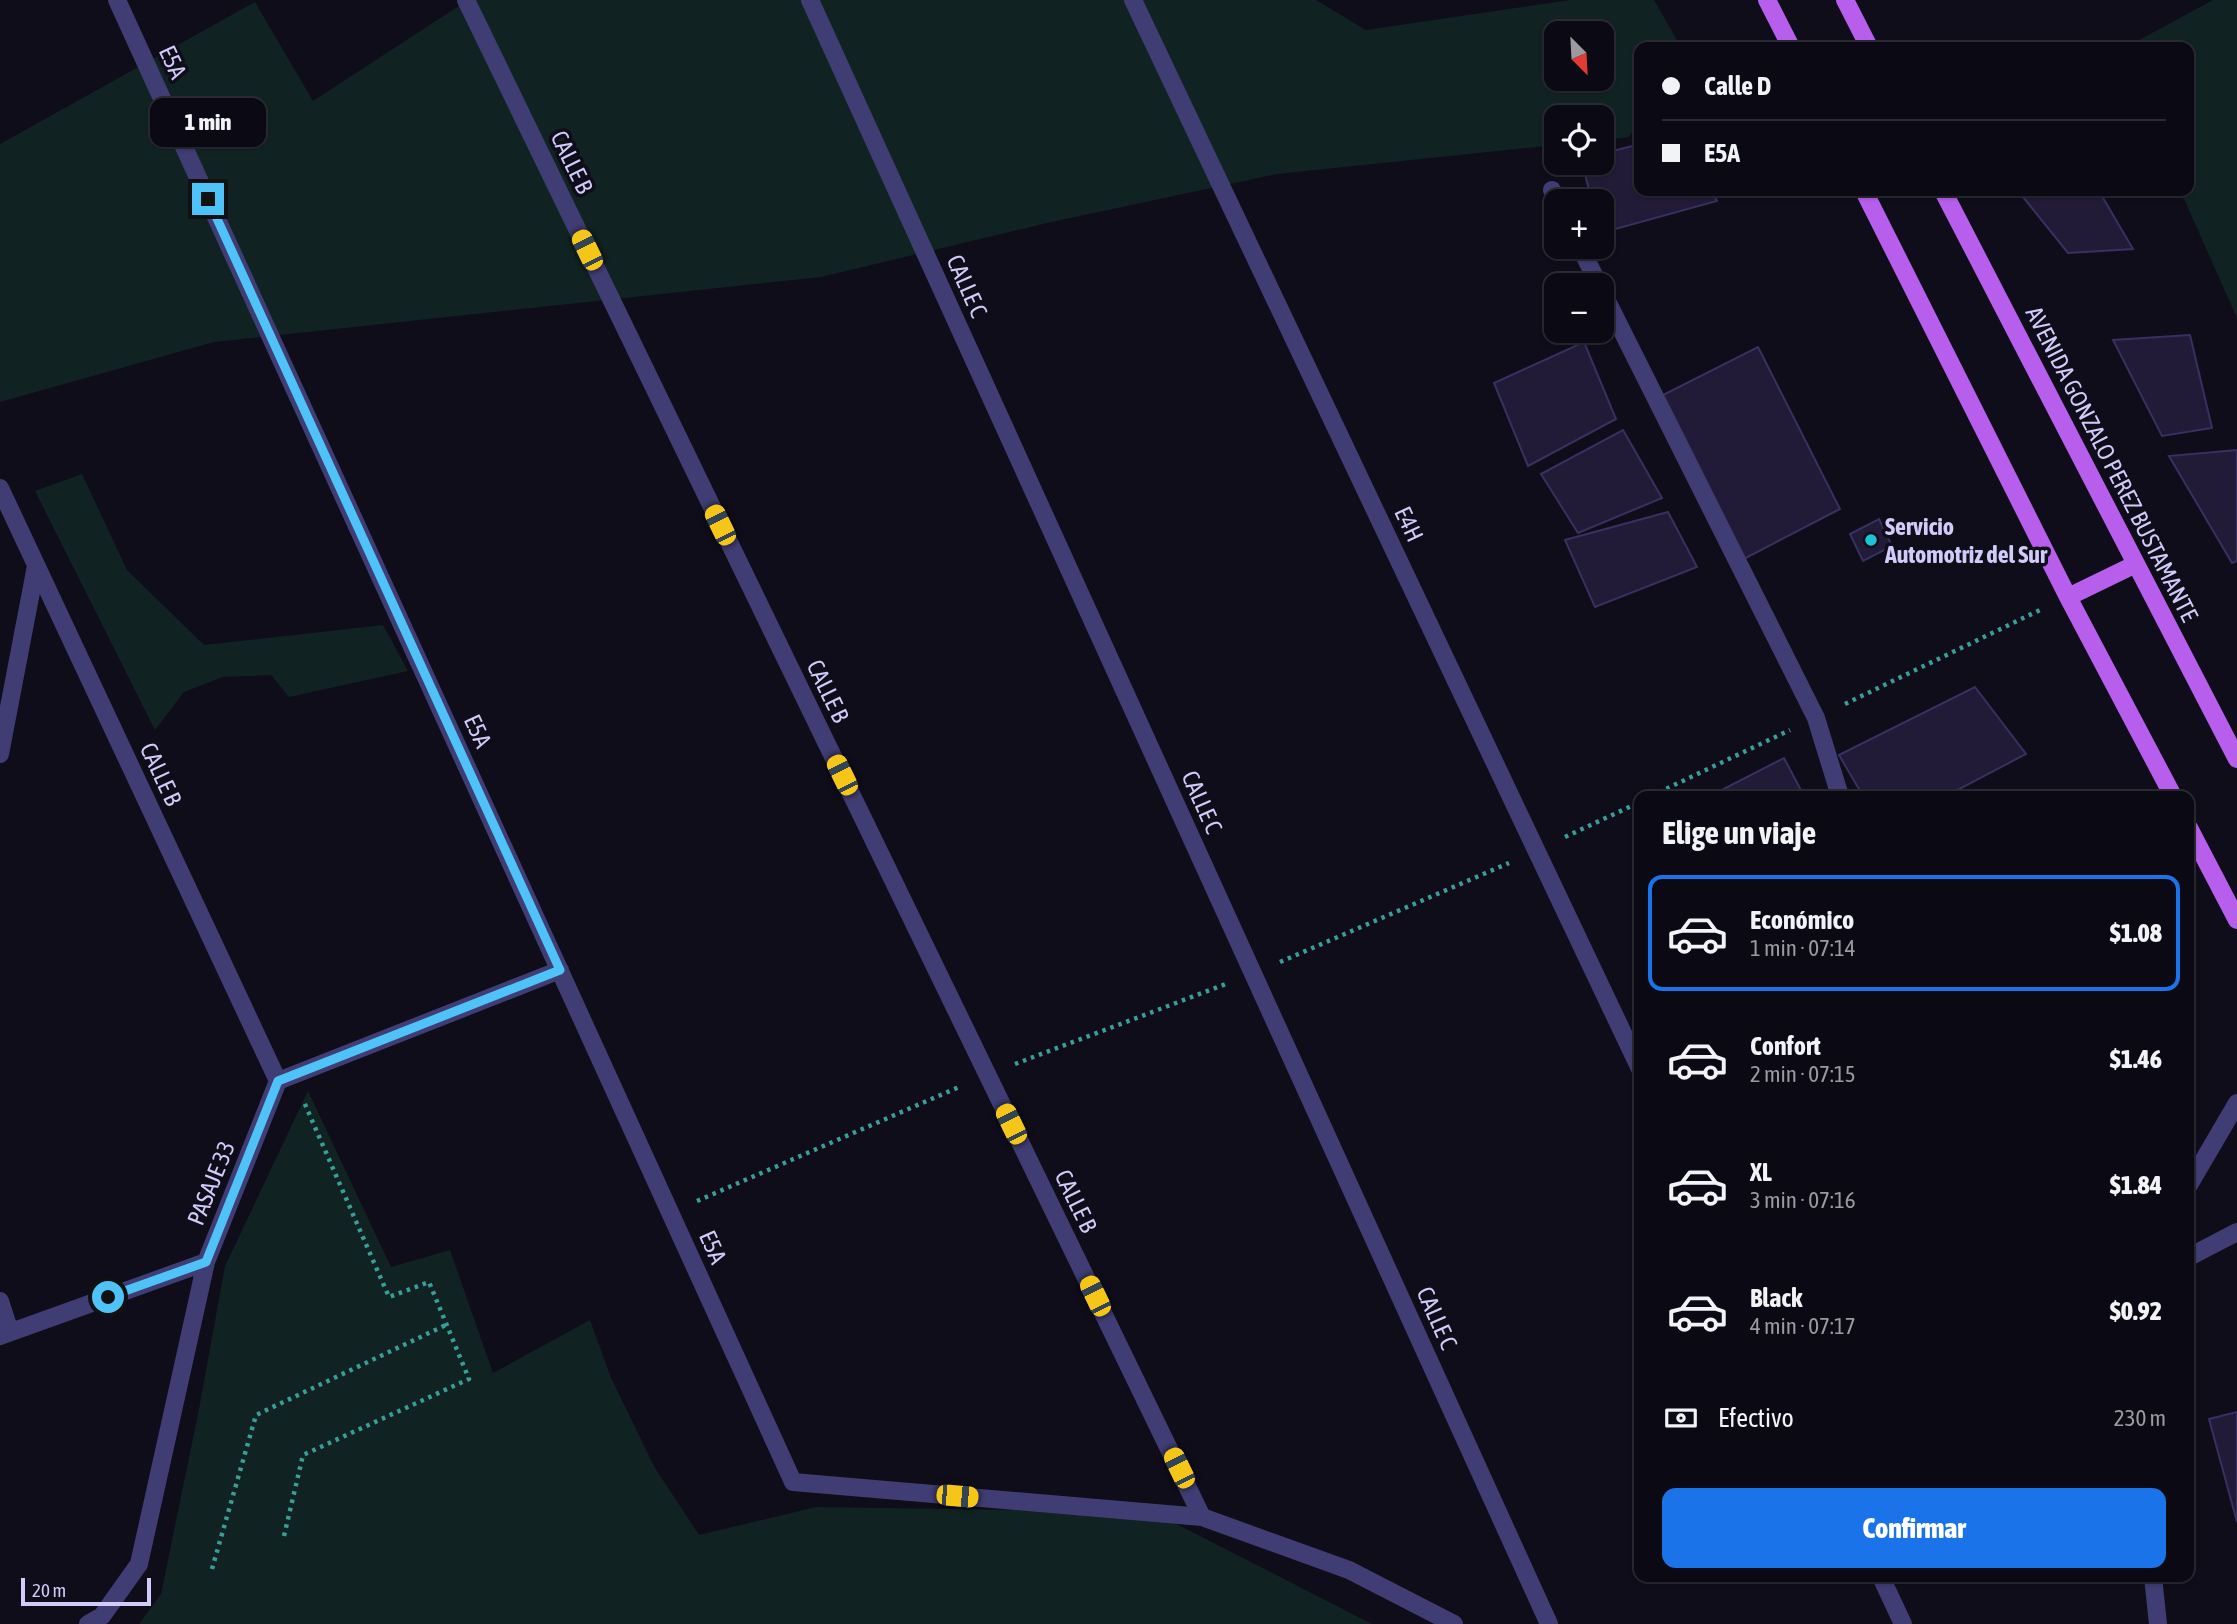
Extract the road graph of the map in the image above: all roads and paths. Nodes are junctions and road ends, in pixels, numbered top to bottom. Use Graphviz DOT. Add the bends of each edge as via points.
graph roads {
  1 [pos="117,0"];
  2 [pos="466,0"];
  3 [pos="810,0"];
  4 [pos="1133,0"];
  5 [pos="1767,0"];
  6 [pos="1845,0"];
  7 [pos="1788,42"];
  8 [pos="1866,42"];
  9 [pos="1867,196"];
  10 [pos="1946,196"];
  11 [pos="1614,315"];
  12 [pos="0,488"];
  13 [pos="2136,564"];
  14 [pos="36,566"];
  15 [pos="2068,597"];
  16 [pos="1816,718"];
  17 [pos="0,754"];
  18 [pos="2237,759"];
  19 [pos="1662,791"];
  20 [pos="1838,791"];
  21 [pos="2170,791"];
  22 [pos="1634,805"];
  23 [pos="2194,838"];
  24 [pos="1536,851"];
  25 [pos="2237,920"];
  26 [pos="560,970"];
  27 [pos="1253,974"];
  28 [pos="1634,1056"];
  29 [pos="988,1075"];
  30 [pos="286,1078"];
  31 [pos="2237,1103"];
  32 [pos="2194,1176"];
  33 [pos="670,1212"];
  34 [pos="2237,1232"];
  35 [pos="2194,1254"];
  36 [pos="206,1262"];
  37 [pos="0,1301"];
  38 [pos="448,1324"];
  39 [pos="5,1334"];
  40 [pos="1202,1517"];
  41 [pos="284,1536"];
  42 [pos="212,1569"];
  43 [pos="1883,1582"];
  44 [pos="2154,1582"];
  45 [pos="88,1624"];
  46 [pos="1454,1624"];
  47 [pos="1549,1624"];
  48 [pos="1903,1624"];
  49 [pos="2158,1624"];
  1 -- 26 [label="street, E5A"];
  2 -- 29 [label="street, CALLE B"];
  3 -- 27 [label="street, CALLE C"];
  4 -- 24 [label="street, E4H"];
  5 -- 7 [label="main road"];
  6 -- 8 [label="main road"];
  9 -- 15 [label="main road"];
  10 -- 13 [label="main road, AVENIDA GONZALO PEREZ BUSTAMANTE"];
  11 -- 16 [label="street"];
  12 -- 14 [label="street, CALLE B"];
  13 -- 15 [label="main road"];
  13 -- 18 [label="main road, AVENIDA GONZALO PEREZ BUSTAMANTE"];
  14 -- 17 [label="street"];
  14 -- 30 [label="street, CALLE B"];
  15 -- 16 [label="path"];
  15 -- 21 [label="main road"];
  16 -- 19 [label="path"];
  16 -- 20 [label="street"];
  22 -- 24 [label="path"];
  23 -- 25 [label="main road"];
  24 -- 27 [label="path"];
  24 -- 28 [label="street, E4H"];
  26 -- 30 [label="street"];
  26 -- 33 [label="street, E5A"];
  27 -- 29 [label="path"];
  27 -- 47 [label="street, CALLE C"];
  29 -- 33 [label="path"];
  29 -- 40 [label="street, CALLE B"];
  30 -- 36 [label="street, PASAJE 33"];
  30 -- 38 [label="path" via="389,1297 429,1282"];
  31 -- 32 [label="street"];
  33 -- 40 [label="street, E5A" via="793,1482"];
  34 -- 35 [label="street"];
  36 -- 39 [label="street"];
  36 -- 45 [label="street, PASAJE 33" via="139,1564 102,1616"];
  37 -- 39 [label="street"];
  38 -- 41 [label="path" via="470,1380 303,1455"];
  38 -- 42 [label="path" via="256,1415"];
  40 -- 46 [label="street" via="1349,1570"];
  43 -- 48 [label="street"];
  44 -- 49 [label="street"];
}
